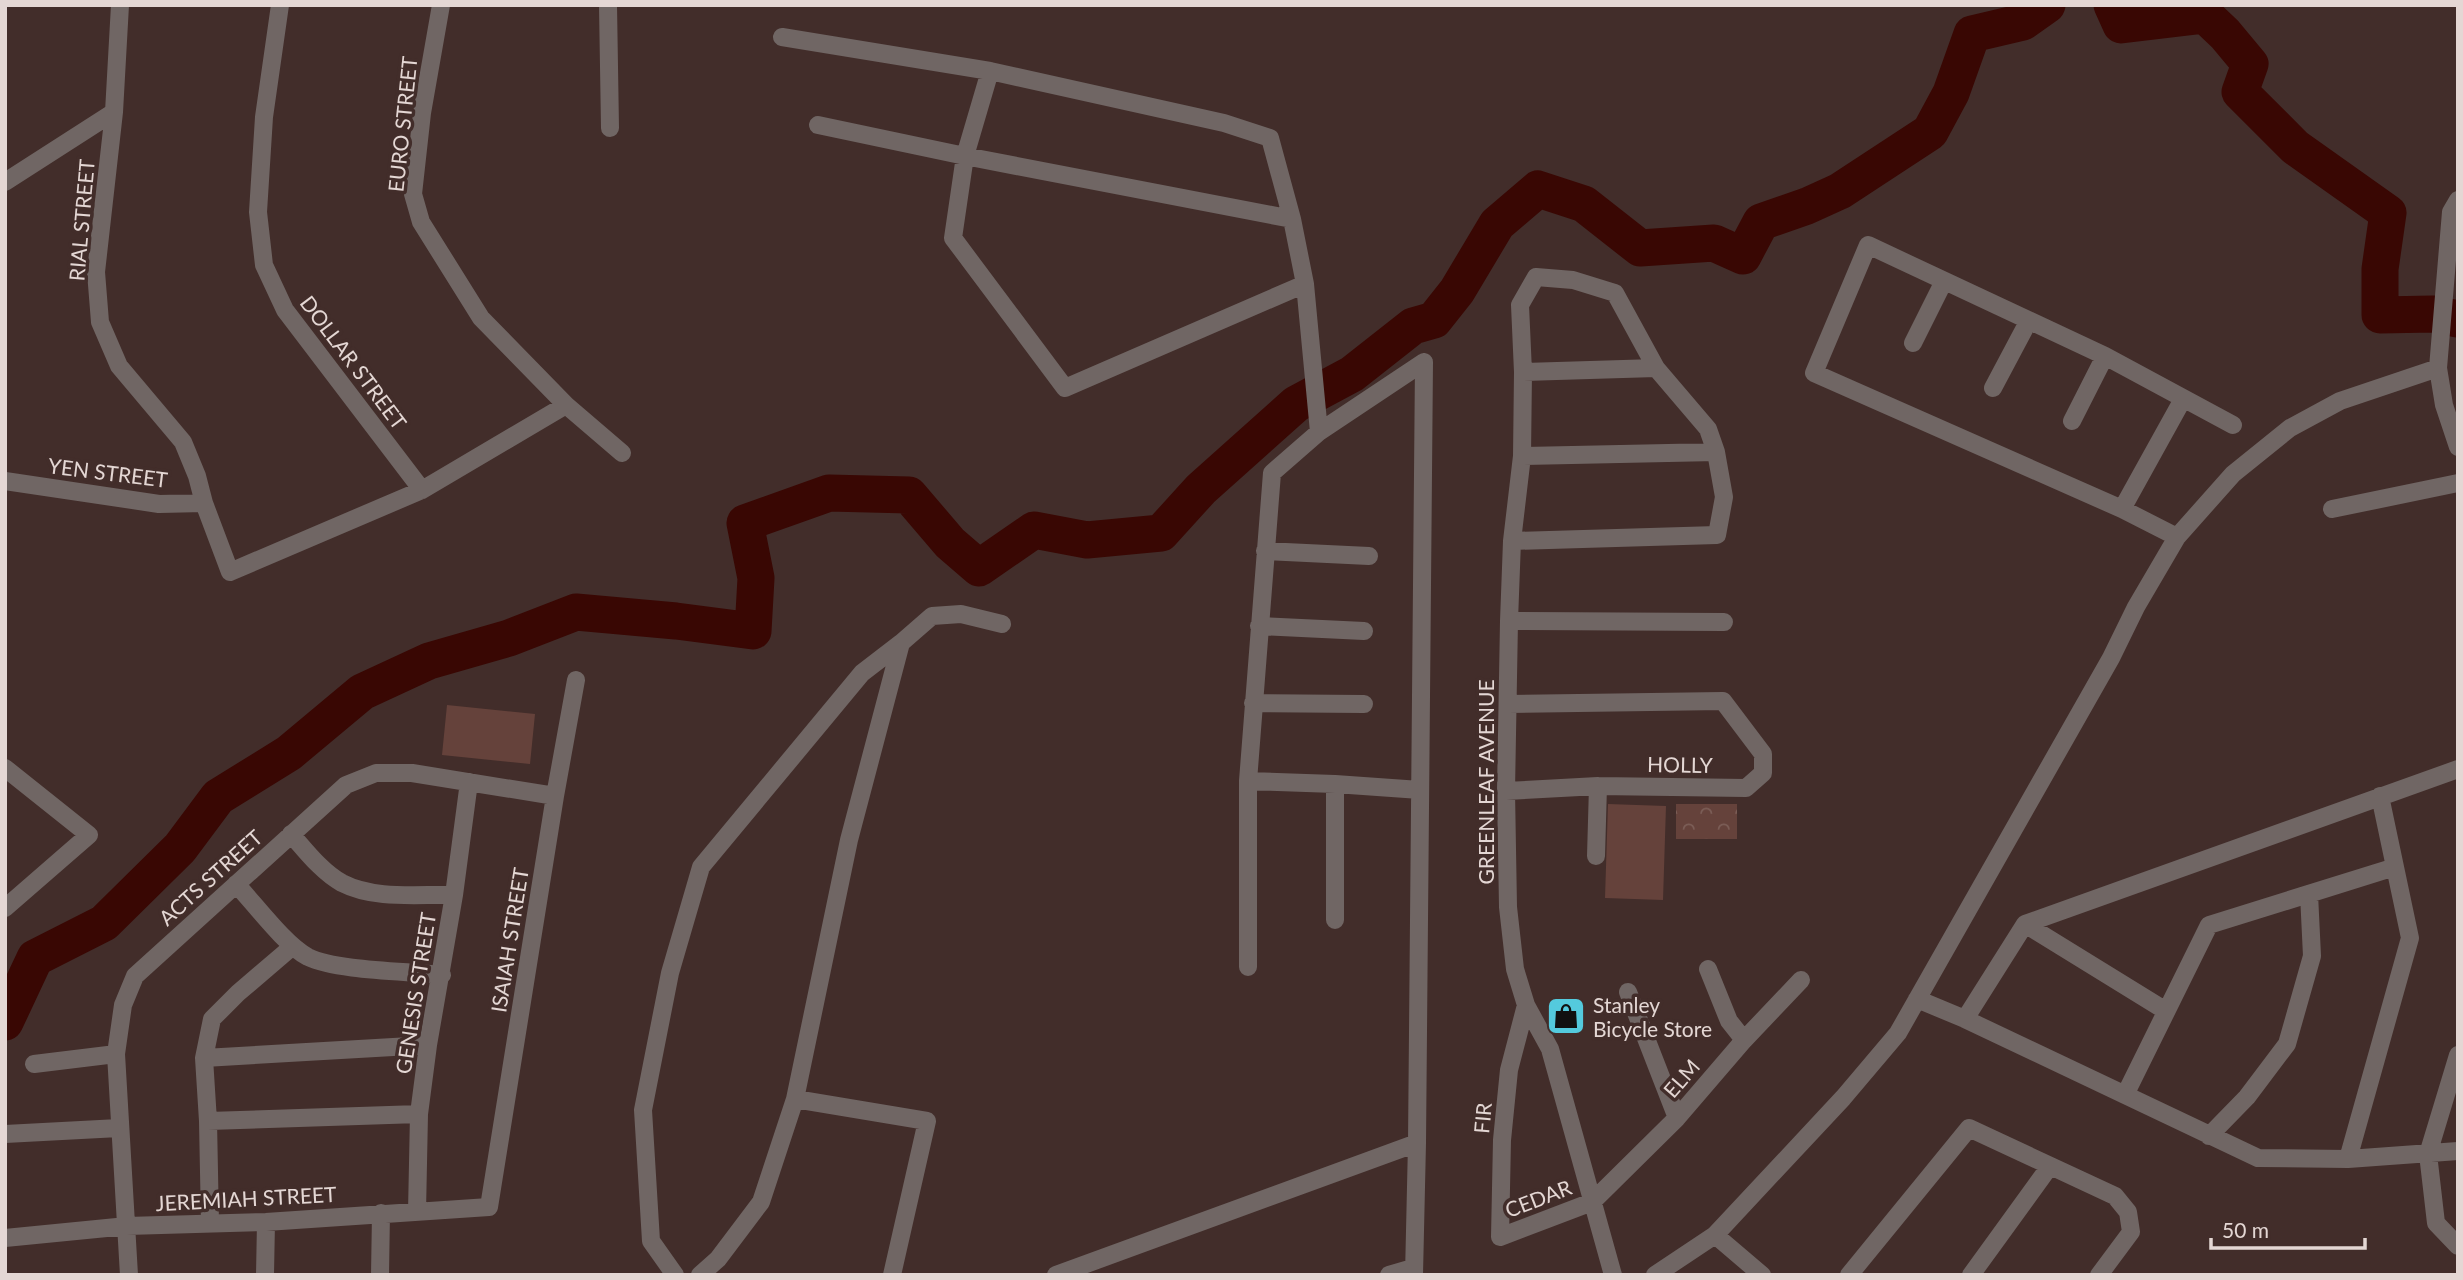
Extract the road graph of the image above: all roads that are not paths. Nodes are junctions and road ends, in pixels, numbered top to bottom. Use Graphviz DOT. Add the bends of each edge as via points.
graph roads {
  1 [pos="120,5"];
  2 [pos="280,5"];
  3 [pos="441,5"];
  4 [pos="608,5"];
  5 [pos="782,37"];
  6 [pos="990,71"];
  7 [pos="114,112"];
  8 [pos="818,125"];
  9 [pos="610,128"];
  10 [pos="965,156"];
  11 [pos="5,182"];
  12 [pos="2458,200"];
  13 [pos="1292,219"];
  14 [pos="1944,281"];
  15 [pos="1305,284"];
  16 [pos="2028,322"];
  17 [pos="1913,343"];
  18 [pos="2105,356"];
  19 [pos="1656,368"];
  20 [pos="2438,368"];
  21 [pos="1523,372"];
  22 [pos="1993,388"];
  23 [pos="2183,399"];
  24 [pos="566,405"];
  25 [pos="2072,421"];
  26 [pos="1318,425"];
  27 [pos="2233,425"];
  28 [pos="2458,447"];
  29 [pos="1716,452"];
  30 [pos="622,453"];
  31 [pos="1522,456"];
  32 [pos="5,481"];
  33 [pos="2458,483"];
  34 [pos="422,489"];
  35 [pos="204,503"];
  36 [pos="2122,509"];
  37 [pos="2332,509"];
  38 [pos="2177,537"];
  39 [pos="1512,541"];
  40 [pos="1265,551"];
  41 [pos="1369,556"];
  42 [pos="1509,621"];
  43 [pos="1724,622"];
  44 [pos="1002,624"];
  45 [pos="1259,626"];
  46 [pos="1364,631"];
  47 [pos="901,643"];
  48 [pos="576,680"];
  49 [pos="1254,703"];
  50 [pos="1364,704"];
  51 [pos="1508,704"];
  52 [pos="5,768"];
  53 [pos="2458,769"];
  54 [pos="1248,781"];
  55 [pos="469,782"];
  56 [pos="1335,784"];
  57 [pos="1598,786"];
  58 [pos="1420,790"];
  59 [pos="1506,791"];
  60 [pos="555,796"];
  61 [pos="2380,796"];
  62 [pos="291,834"];
  63 [pos="1596,856"];
  64 [pos="2395,867"];
  65 [pos="236,884"];
  66 [pos="2309,894"];
  67 [pos="454,895"];
  68 [pos="8,900"];
  69 [pos="1335,920"];
  70 [pos="2025,924"];
  71 [pos="293,946"];
  72 [pos="1248,967"];
  73 [pos="1708,969"];
  74 [pos="442,975"];
  75 [pos="1801,980"];
  76 [pos="1628,992"];
  77 [pos="1917,999"];
  78 [pos="1526,1005"];
  79 [pos="2166,1011"];
  80 [pos="1965,1019"];
  81 [pos="1744,1040"];
  82 [pos="428,1045"];
  83 [pos="116,1054"];
  84 [pos="2458,1055"];
  85 [pos="204,1058"];
  86 [pos="34,1064"];
  87 [pos="2125,1095"];
  88 [pos="795,1099"];
  89 [pos="419,1114"];
  90 [pos="1676,1118"];
  91 [pos="208,1121"];
  92 [pos="119,1128"];
  93 [pos="5,1134"];
  94 [pos="2209,1136"];
  95 [pos="1417,1143"];
  96 [pos="2458,1151"];
  97 [pos="2428,1154"];
  98 [pos="2348,1159"];
  99 [pos="2050,1166"];
  100 [pos="1592,1202"];
  101 [pos="489,1207"];
  102 [pos="417,1212"];
  103 [pos="381,1213"];
  104 [pos="266,1222"];
  105 [pos="210,1223"];
  106 [pos="127,1226"];
  107 [pos="1714,1235"];
  108 [pos="1500,1237"];
  109 [pos="5,1238"];
  110 [pos="2458,1246"];
  111 [pos="1081,1271"];
  112 [pos="1413,1271"];
  113 [pos="129,1275"];
  114 [pos="265,1275"];
  115 [pos="380,1275"];
  116 [pos="675,1275"];
  117 [pos="700,1275"];
  118 [pos="892,1275"];
  119 [pos="1056,1275"];
  120 [pos="1389,1275"];
  121 [pos="1613,1275"];
  122 [pos="1655,1275"];
  123 [pos="1762,1275"];
  124 [pos="1849,1275"];
  125 [pos="1971,1275"];
  126 [pos="2099,1275"];
  1 -- 7 [label="street, RIAL STREET"];
  2 -- 34 [label="street, DOLLAR STREET" via="264,117 258,212 264,265 285,310"];
  3 -- 24 [label="street, EURO STREET" via="413,194 421,222 481,318"];
  4 -- 9 [label="street"];
  5 -- 6 [label="street"];
  6 -- 10 [label="street"];
  6 -- 13 [label="street" via="1224,123 1270,138"];
  7 -- 11 [label="street"];
  7 -- 35 [label="street, RIAL STREET" via="96,272 100,322 119,366 183,442"];
  8 -- 10 [label="street"];
  10 -- 13 [label="street"];
  10 -- 15 [label="street" via="953,238 1065,388"];
  12 -- 20 [label="street" via="2451,212"];
  13 -- 15 [label="street"];
  14 -- 16 [label="street"];
  14 -- 17 [label="street"];
  14 -- 36 [label="street" via="1868,245 1814,373"];
  15 -- 26 [label="street"];
  16 -- 18 [label="street"];
  16 -- 22 [label="street"];
  18 -- 23 [label="street"];
  18 -- 25 [label="street"];
  19 -- 21 [label="street"];
  19 -- 21 [label="street, GREENLEAF AVENUE" via="1615,293 1573,280 1536,278 1520,305"];
  19 -- 29 [label="street" via="1708,429"];
  20 -- 28 [label="street"];
  20 -- 38 [label="street" via="2340,401 2290,428 2233,474"];
  21 -- 31 [label="street, GREENLEAF AVENUE"];
  23 -- 27 [label="street"];
  23 -- 36 [label="street"];
  24 -- 30 [label="street, EURO STREET"];
  24 -- 34 [label="street"];
  26 -- 40 [label="street" via="1272,473"];
  26 -- 58 [label="street" via="1424,362"];
  29 -- 31 [label="street"];
  29 -- 39 [label="street" via="1724,497 1717,535"];
  31 -- 39 [label="street, GREENLEAF AVENUE"];
  32 -- 35 [label="street, YEN STREET" via="159,504"];
  33 -- 37 [label="street"];
  34 -- 35 [label="street, RIAL STREET" via="230,572"];
  36 -- 38 [label="street"];
  38 -- 77 [label="street"];
  39 -- 42 [label="street, GREENLEAF AVENUE"];
  40 -- 41 [label="street"];
  40 -- 45 [label="street"];
  42 -- 43 [label="street"];
  42 -- 51 [label="street, GREENLEAF AVENUE"];
  44 -- 47 [label="street" via="961,614 932,617"];
  45 -- 46 [label="street"];
  45 -- 49 [label="street"];
  47 -- 88 [label="street" via="849,840"];
  47 -- 116 [label="street" via="862,673 701,867 670,973 643,1110 651,1241"];
  48 -- 60 [label="street, ISAIAH STREET"];
  49 -- 50 [label="street"];
  49 -- 54 [label="street"];
  51 -- 57 [label="street, HOLLY" via="1723,701 1763,754 1763,773 1746,788"];
  51 -- 59 [label="street, GREENLEAF AVENUE"];
  52 -- 68 [label="street" via="89,835"];
  53 -- 61 [label="street"];
  54 -- 56 [label="street"];
  54 -- 72 [label="street"];
  55 -- 60 [label="street, ACTS STREET"];
  55 -- 62 [label="street, ACTS STREET" via="412,772 376,773 346,785"];
  55 -- 67 [label="street, GENESIS STREET"];
  56 -- 58 [label="street"];
  56 -- 69 [label="street"];
  57 -- 59 [label="street, HOLLY"];
  57 -- 63 [label="street"];
  58 -- 95 [label="street"];
  59 -- 78 [label="street, GREENLEAF AVENUE" via="1508,907 1515,969"];
  60 -- 101 [label="street, ISAIAH STREET"];
  61 -- 64 [label="street"];
  61 -- 70 [label="street"];
  62 -- 65 [label="street, ACTS STREET"];
  62 -- 67 [label="street" via="341,883 371,893"];
  64 -- 66 [label="street"];
  64 -- 98 [label="street" via="2410,937"];
  65 -- 71 [label="street"];
  65 -- 83 [label="street, ACTS STREET" via="135,976 123,1005"];
  66 -- 79 [label="street" via="2209,925"];
  66 -- 94 [label="street" via="2312,956 2287,1044 2247,1097"];
  67 -- 74 [label="street, GENESIS STREET"];
  70 -- 79 [label="street"];
  70 -- 80 [label="street"];
  71 -- 74 [label="street" via="308,957 333,965"];
  71 -- 85 [label="street" via="212,1019"];
  73 -- 81 [label="street" via="1729,1021"];
  74 -- 82 [label="street, GENESIS STREET"];
  75 -- 81 [label="street, ELM"];
  76 -- 90 [label="street"];
  77 -- 80 [label="street"];
  77 -- 107 [label="street" via="1898,1033 1843,1098"];
  78 -- 100 [label="street, GREENLEAF AVENUE" via="1550,1049"];
  78 -- 108 [label="street, FIR" via="1509,1070"];
  79 -- 87 [label="street"];
  80 -- 87 [label="street"];
  81 -- 90 [label="street, ELM"];
  82 -- 85 [label="street"];
  82 -- 89 [label="street, GENESIS STREET"];
  83 -- 86 [label="street"];
  83 -- 92 [label="street, ACTS STREET"];
  84 -- 97 [label="street"];
  85 -- 91 [label="street"];
  87 -- 94 [label="street"];
  88 -- 117 [label="street" via="761,1202 718,1259"];
  88 -- 118 [label="street" via="927,1121"];
  89 -- 91 [label="street"];
  89 -- 102 [label="street, GENESIS STREET"];
  90 -- 100 [label="street, ELM"];
  91 -- 105 [label="street"];
  92 -- 93 [label="street"];
  92 -- 106 [label="street, ACTS STREET"];
  94 -- 98 [label="street" via="2258,1158"];
  95 -- 111 [label="street"];
  95 -- 112 [label="street"];
  96 -- 97 [label="street"];
  97 -- 98 [label="street"];
  97 -- 110 [label="street" via="2436,1223"];
  99 -- 124 [label="street" via="1969,1128"];
  99 -- 125 [label="street"];
  99 -- 126 [label="street" via="2115,1196 2128,1212 2131,1232"];
  100 -- 108 [label="street, CEDAR"];
  100 -- 121 [label="street, GREENLEAF AVENUE"];
  101 -- 102 [label="street, JEREMIAH STREET"];
  102 -- 103 [label="street, JEREMIAH STREET"];
  103 -- 104 [label="street, JEREMIAH STREET"];
  103 -- 115 [label="street"];
  104 -- 105 [label="street, JEREMIAH STREET"];
  104 -- 114 [label="street"];
  105 -- 106 [label="street, JEREMIAH STREET"];
  106 -- 109 [label="street, JEREMIAH STREET"];
  106 -- 113 [label="street, ACTS STREET"];
  107 -- 122 [label="street"];
  107 -- 123 [label="street"];
  111 -- 119 [label="street"];
  112 -- 120 [label="street"];
}
